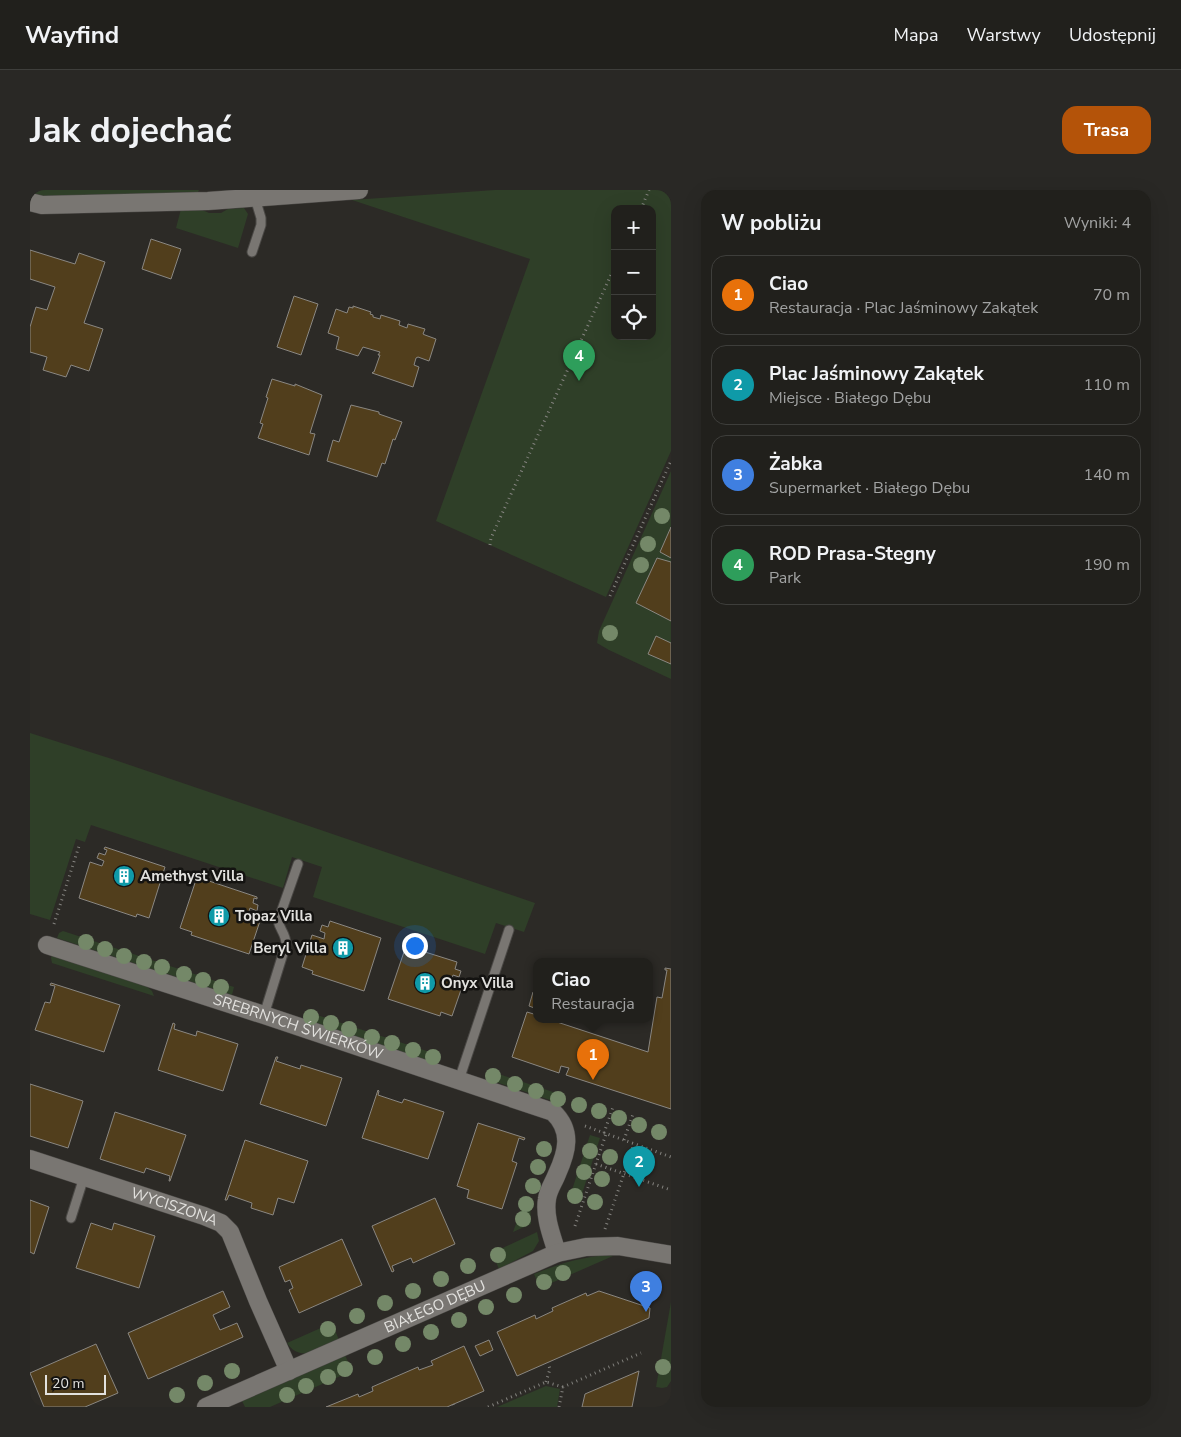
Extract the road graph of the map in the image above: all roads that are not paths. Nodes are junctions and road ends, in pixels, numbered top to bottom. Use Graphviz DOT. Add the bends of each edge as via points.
graph roads {
  1 [pos="359,190"];
  2 [pos="207,196"];
  3 [pos="255,198"];
  4 [pos="30,202"];
  5 [pos="252,252"];
  6 [pos="298,864"];
  7 [pos="509,930"];
  8 [pos="47,945"];
  9 [pos="264,1015"];
  10 [pos="459,1080"];
  11 [pos="30,1159"];
  12 [pos="84,1177"];
  13 [pos="71,1218"];
  14 [pos="557,1253"];
  15 [pos="671,1255"];
  16 [pos="289,1371"];
  17 [pos="206,1407"];
  1 -- 3 [label="street"];
  2 -- 3 [label="street"];
  2 -- 4 [label="street" via="52,205"];
  3 -- 5 [label="lane" via="261,225"];
  6 -- 9 [label="lane" via="278,921 286,944"];
  7 -- 10 [label="lane"];
  8 -- 9 [label="street, SREBRNYCH ŚWIERKÓW"];
  9 -- 10 [label="street, SREBRNYCH ŚWIERKÓW"];
  10 -- 14 [label="street, SREBRNYCH ŚWIERKÓW" via="548,1110 563,1126 567,1141 565,1153 546,1200 548,1225"];
  11 -- 12 [label="street, WYCISZONA"];
  12 -- 13 [label="lane"];
  12 -- 16 [label="street, WYCISZONA" via="221,1223 230,1232"];
  14 -- 15 [label="street, BIAŁEGO DĘBU" via="586,1247 618,1246"];
  14 -- 16 [label="street, BIAŁEGO DĘBU"];
  16 -- 17 [label="street, BIAŁEGO DĘBU"];
}
